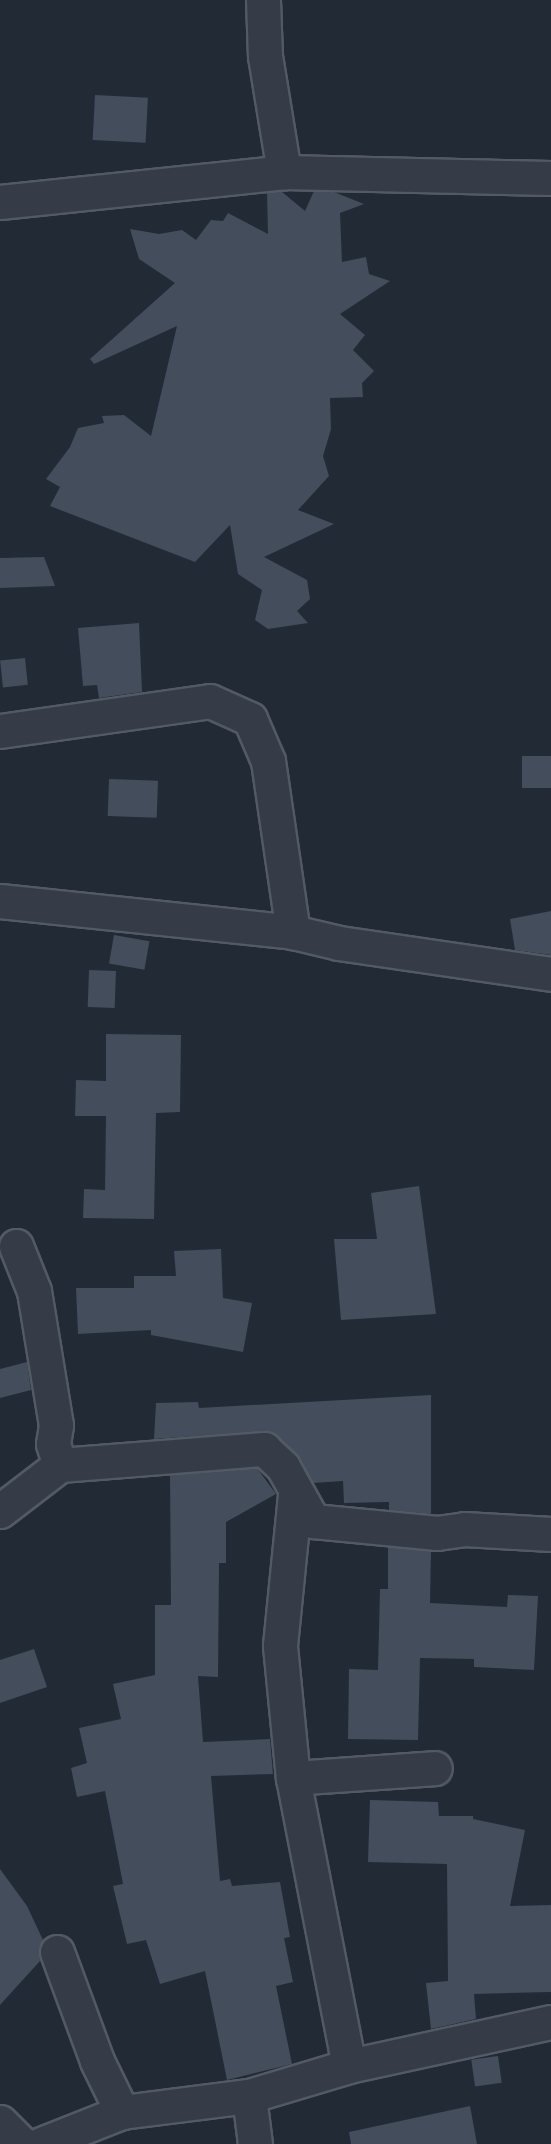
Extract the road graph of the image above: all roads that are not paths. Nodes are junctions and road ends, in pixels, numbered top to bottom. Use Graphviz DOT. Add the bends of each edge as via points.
graph roads {
  1 [pos="263,0"];
  2 [pos="284,172"];
  3 [pos="551,178"];
  4 [pos="0,202"];
  5 [pos="0,730"];
  6 [pos="0,901"];
  7 [pos="293,932"];
  8 [pos="551,974"];
  9 [pos="5,1245"];
  10 [pos="60,1465"];
  11 [pos="295,1495"];
  12 [pos="0,1511"];
  13 [pos="551,1534"];
  14 [pos="435,1768"];
  15 [pos="293,1778"];
  16 [pos="57,1952"];
  17 [pos="551,2022"];
  18 [pos="349,2066"];
  19 [pos="249,2096"];
  20 [pos="122,2112"];
  21 [pos="0,2122"];
  22 [pos="22,2144"];
  23 [pos="41,2144"];
  24 [pos="255,2144"];
  1 -- 2 [label="street" via="265,56"];
  2 -- 3 [label="street"];
  2 -- 4 [label="street"];
  5 -- 7 [label="street" via="210,701 250,719 268,761"];
  6 -- 7 [label="street"];
  7 -- 8 [label="street" via="339,943"];
  9 -- 10 [label="street" via="34,1291 56,1425 53,1444"];
  10 -- 11 [label="street" via="264,1449 283,1467"];
  10 -- 12 [label="street"];
  11 -- 13 [label="street" via="313,1521 437,1533 464,1529"];
  11 -- 15 [label="street" via="280,1646"];
  14 -- 15 [label="street"];
  15 -- 18 [label="street"];
  16 -- 20 [label="street" via="98,2061"];
  17 -- 18 [label="street"];
  18 -- 19 [label="street"];
  19 -- 20 [label="street"];
  19 -- 24 [label="street"];
  20 -- 23 [label="street"];
  21 -- 22 [label="street"];
}
